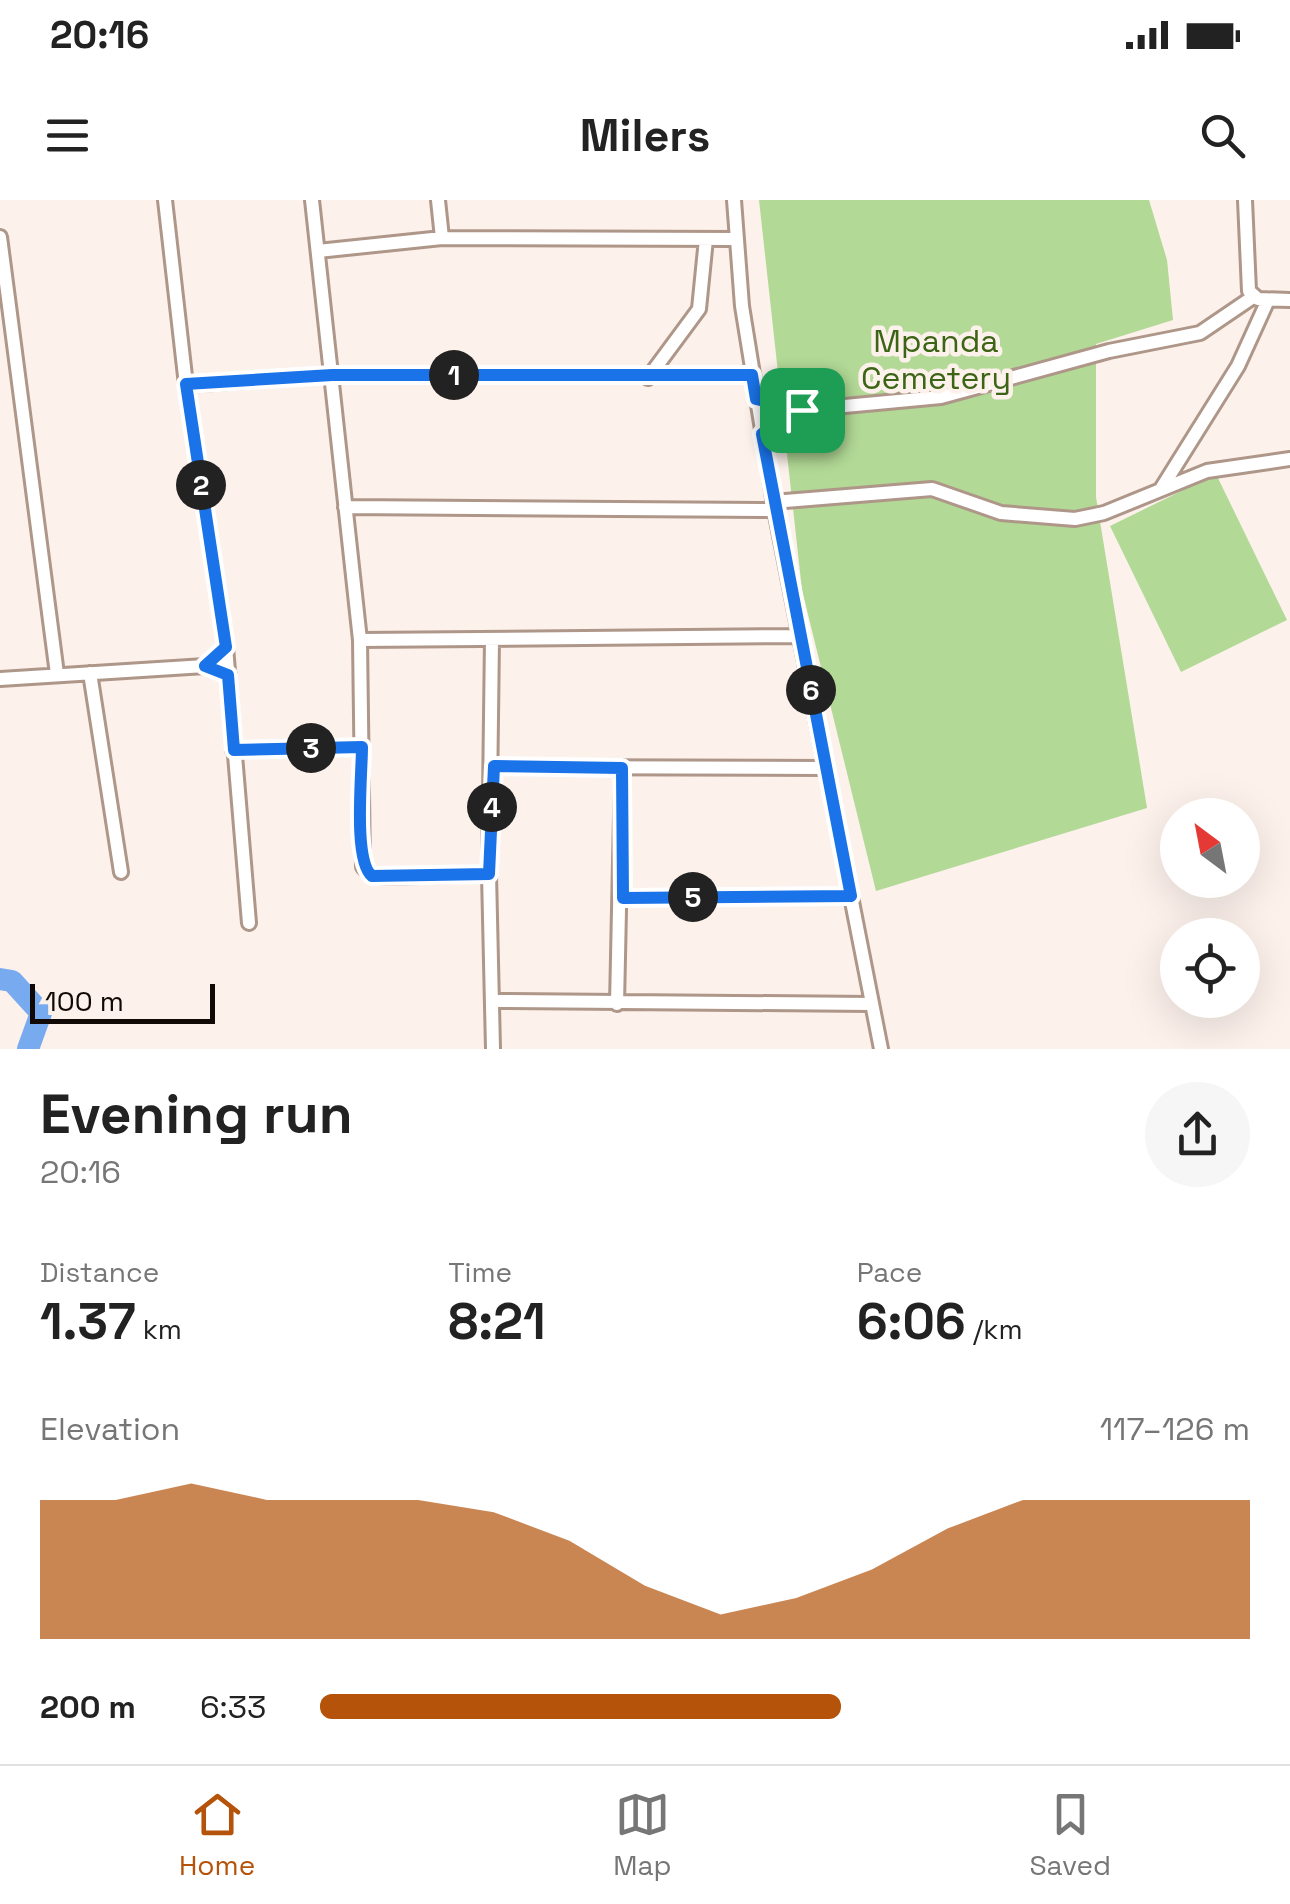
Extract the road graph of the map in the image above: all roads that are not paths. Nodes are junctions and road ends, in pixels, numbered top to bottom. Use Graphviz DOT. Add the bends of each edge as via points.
graph roads {
  1 [pos="165,200"];
  2 [pos="312,200"];
  3 [pos="438,200"];
  4 [pos="734,200"];
  5 [pos="1245,200"];
  6 [pos="0,238"];
  7 [pos="442,238"];
  8 [pos="706,239"];
  9 [pos="736,239"];
  10 [pos="318,251"];
  11 [pos="2,293"];
  12 [pos="1253,297"];
  13 [pos="1268,300"];
  14 [pos="1290,300"];
  15 [pos="332,375"];
  16 [pos="752,375"];
  17 [pos="648,378"];
  18 [pos="186,384"];
  19 [pos="756,399"];
  20 [pos="802,410"];
  21 [pos="762,434"];
  22 [pos="1290,458"];
  23 [pos="1160,489"];
  24 [pos="774,506"];
  25 [pos="345,507"];
  26 [pos="800,636"];
  27 [pos="492,639"];
  28 [pos="360,640"];
  29 [pos="226,647"];
  30 [pos="205,666"];
  31 [pos="90,673"];
  32 [pos="57,674"];
  33 [pos="228,675"];
  34 [pos="0,679"];
  35 [pos="362,747"];
  36 [pos="234,750"];
  37 [pos="494,766"];
  38 [pos="622,768"];
  39 [pos="826,768"];
  40 [pos="121,872"];
  41 [pos="489,874"];
  42 [pos="851,896"];
  43 [pos="623,898"];
  44 [pos="249,923"];
  45 [pos="495,1002"];
  46 [pos="617,1004"];
  47 [pos="872,1004"];
  48 [pos="493,1049"];
  49 [pos="880,1049"];
  1 -- 18 [label="street"];
  2 -- 10 [label="street"];
  3 -- 7 [label="street"];
  4 -- 9 [label="street"];
  5 -- 12 [label="street"];
  6 -- 11 [label="street"];
  7 -- 8 [label="street"];
  7 -- 10 [label="street"];
  8 -- 9 [label="street"];
  8 -- 17 [label="street" via="699,309"];
  9 -- 16 [label="street"];
  10 -- 15 [label="street"];
  11 -- 32 [label="street"];
  12 -- 13 [label="street"];
  12 -- 20 [label="street" via="1212,328 1187,337 941,398"];
  13 -- 14 [label="street"];
  13 -- 23 [label="street" via="1238,366"];
  15 -- 17 [label="street"];
  15 -- 18 [label="street"];
  15 -- 25 [label="street"];
  16 -- 17 [label="street"];
  16 -- 19 [label="street"];
  18 -- 29 [label="street"];
  19 -- 20 [label="street"];
  19 -- 21 [label="street"];
  20 -- 21 [label="street"];
  21 -- 24 [label="street"];
  22 -- 23 [label="street" via="1207,471"];
  23 -- 24 [label="street" via="1075,519 1001,514 932,489"];
  24 -- 25 [label="street"];
  24 -- 26 [label="street"];
  25 -- 28 [label="street"];
  26 -- 27 [label="street"];
  26 -- 39 [label="street"];
  27 -- 28 [label="street"];
  27 -- 37 [label="street"];
  28 -- 35 [label="street"];
  29 -- 30 [label="street"];
  29 -- 33 [label="street"];
  30 -- 31 [label="street"];
  30 -- 33 [label="street"];
  31 -- 32 [label="street"];
  31 -- 40 [label="street"];
  32 -- 34 [label="street"];
  33 -- 36 [label="street"];
  35 -- 36 [label="street"];
  35 -- 41 [label="street" via="366,873"];
  36 -- 44 [label="street"];
  37 -- 38 [label="street"];
  37 -- 41 [label="street"];
  38 -- 39 [label="street"];
  38 -- 43 [label="street"];
  39 -- 42 [label="street"];
  41 -- 45 [label="street"];
  42 -- 43 [label="street"];
  42 -- 47 [label="street"];
  43 -- 46 [label="street"];
  45 -- 46 [label="street"];
  45 -- 48 [label="street"];
  46 -- 47 [label="street"];
  47 -- 49 [label="street"];
}
